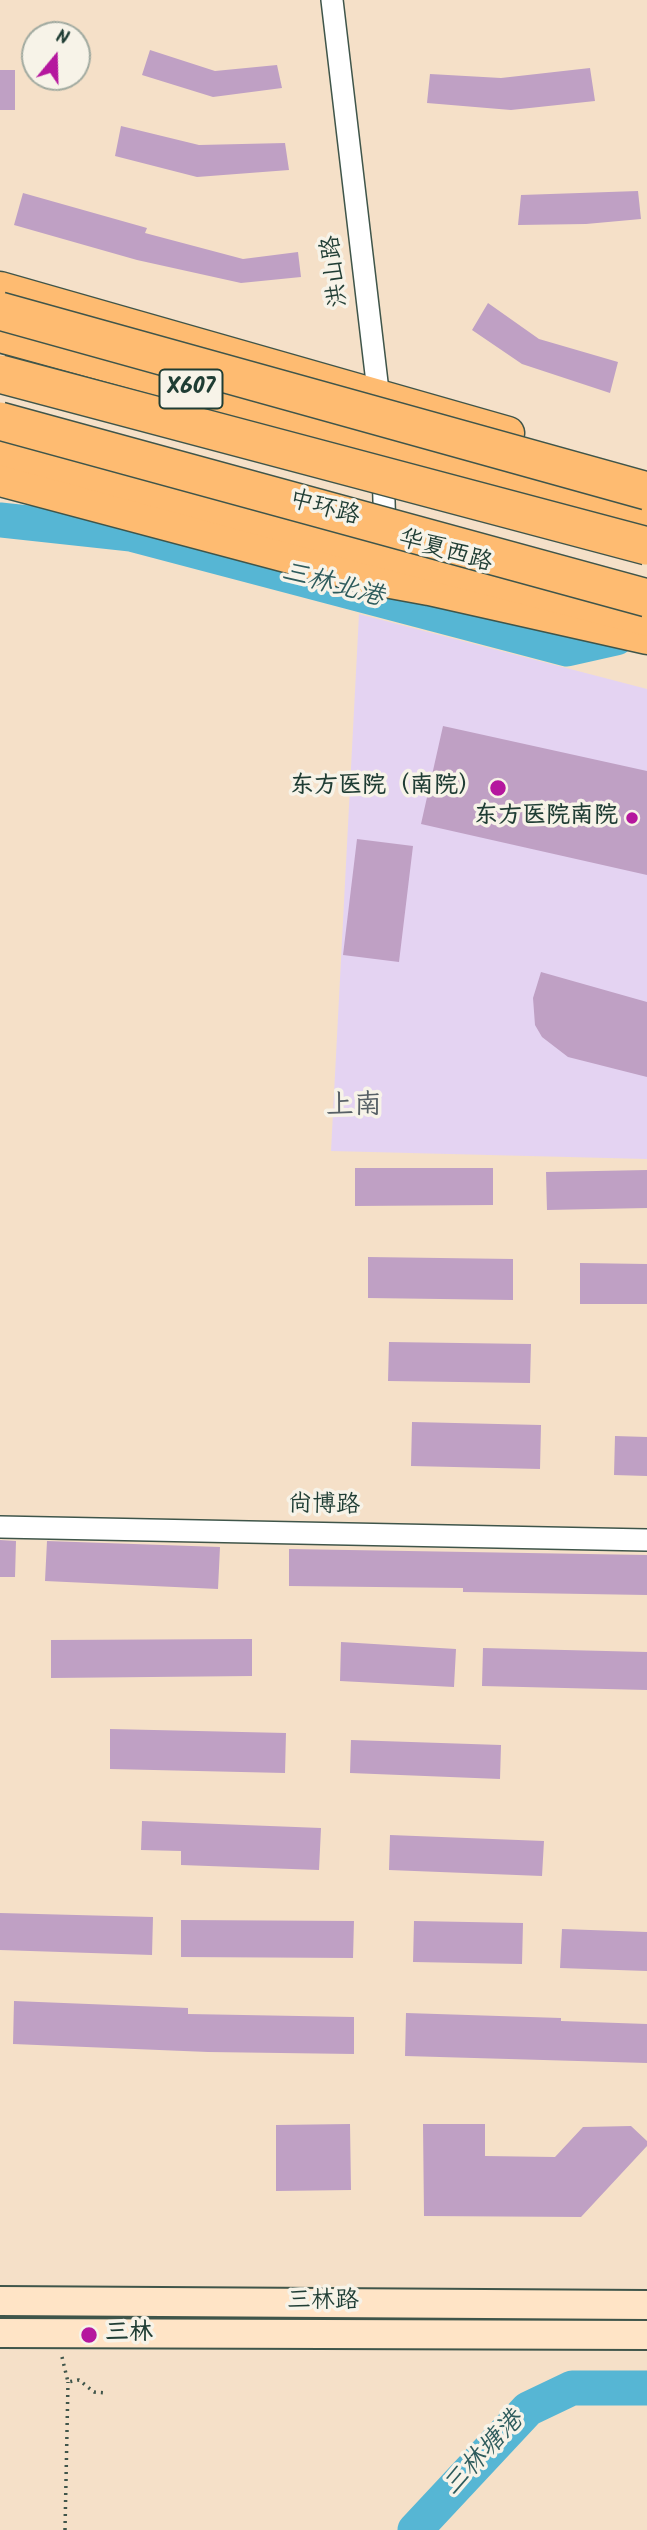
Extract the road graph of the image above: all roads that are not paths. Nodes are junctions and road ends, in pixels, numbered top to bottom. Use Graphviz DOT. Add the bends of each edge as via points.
graph roads {
  1 [pos="332,0"];
  2 [pos="0,288"];
  3 [pos="0,311"];
  4 [pos="0,336"];
  5 [pos="0,374"];
  6 [pos="379,397"];
  7 [pos="0,421"];
  8 [pos="0,430"];
  9 [pos="382,442"];
  10 [pos="0,446"];
  11 [pos="639,477"];
  12 [pos="0,480"];
  13 [pos="647,511"];
  14 [pos="385,536"];
  15 [pos="647,546"];
  16 [pos="640,607"];
  17 [pos="647,638"];
  18 [pos="0,1527"];
  19 [pos="647,1540"];
  20 [pos="0,2301"];
  21 [pos="647,2305"];
  22 [pos="0,2333"];
  23 [pos="647,2335"];
  1 -- 6 [label="street, 洪山路"];
  2 -- 6 [label="main road"];
  3 -- 11 [label="highway, bridge"];
  4 -- 9 [label="main road, X607"];
  5 -- 15 [label="highway, 中环路, bridge"];
  6 -- 9 [label="street, 洪山路"];
  6 -- 11 [label="main road"];
  7 -- 16 [label="highway, 中环路, bridge"];
  8 -- 14 [label="main road, 华夏西路"];
  9 -- 13 [label="main road, X607"];
  9 -- 14 [label="street, 洪山路"];
  10 -- 16 [label="highway" via="369,546"];
  12 -- 17 [label="main road, 华夏西路" via="369,578"];
  14 -- 16 [label="main road, 华夏西路"];
  18 -- 19 [label="street, 尚博路"];
  20 -- 21 [label="main road, 三林路"];
  22 -- 23 [label="main road, 三林路"];
}
